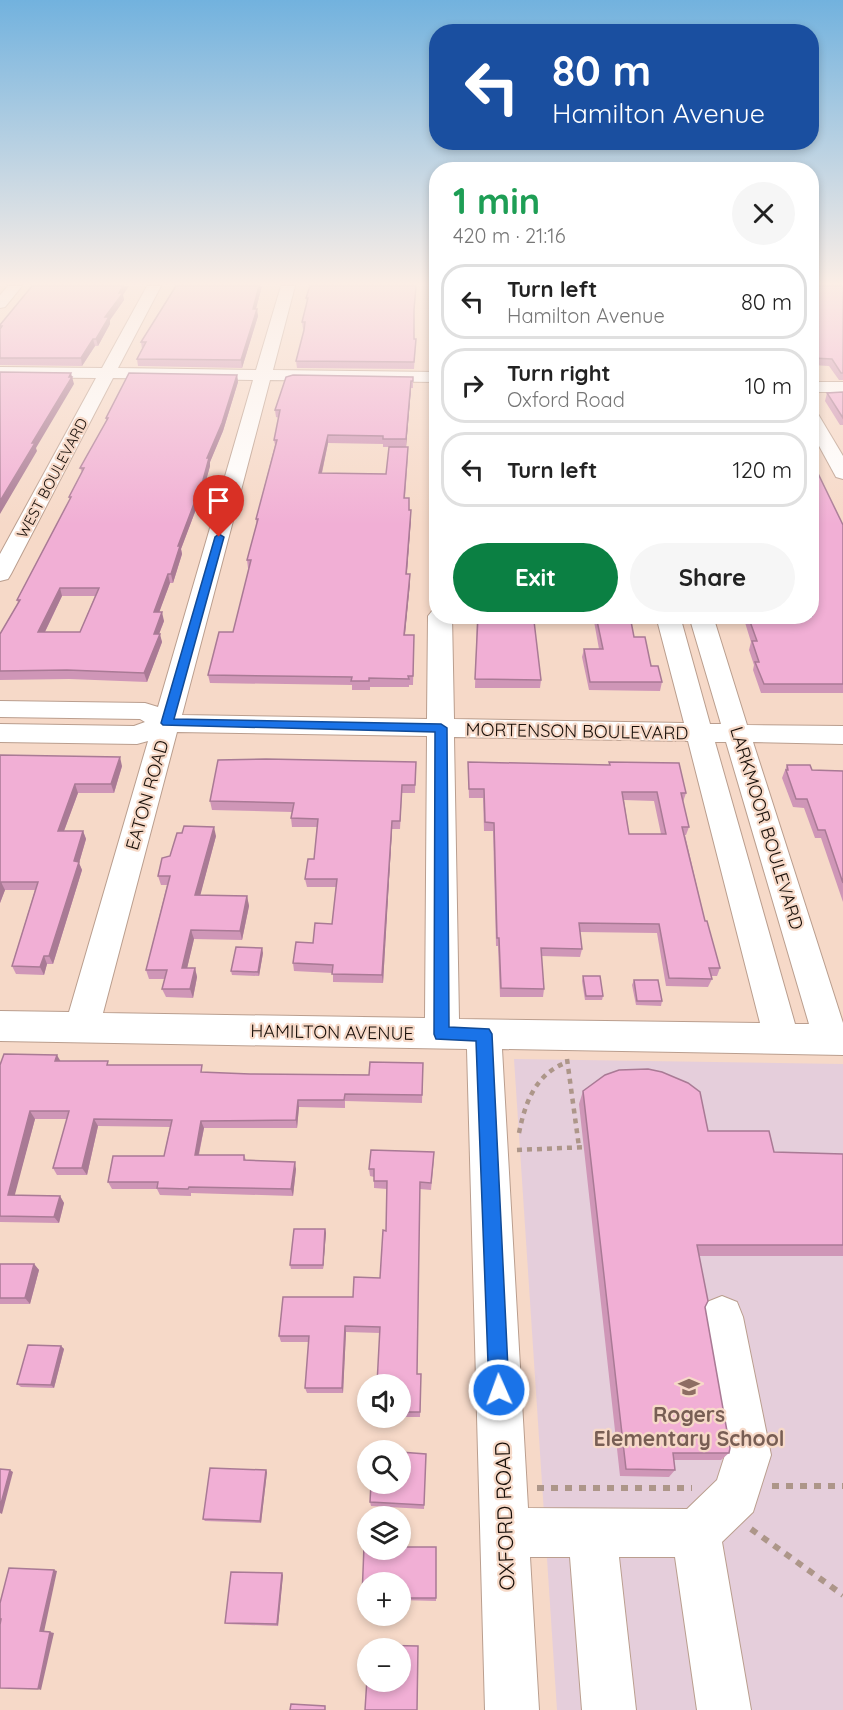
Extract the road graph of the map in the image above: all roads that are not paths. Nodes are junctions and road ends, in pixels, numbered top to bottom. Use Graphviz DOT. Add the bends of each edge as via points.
graph roads {
  1 [pos="111,366"];
  2 [pos="267,366"];
  3 [pos="0,372"];
  4 [pos="107,374"];
  5 [pos="264,376"];
  6 [pos="429,377"];
  7 [pos="819,377"];
  8 [pos="843,377"];
  9 [pos="819,387"];
  10 [pos="843,387"];
  11 [pos="819,430"];
  12 [pos="843,473"];
  13 [pos="0,574"];
  14 [pos="440,624"];
  15 [pos="670,624"];
  16 [pos="704,624"];
  17 [pos="0,709"];
  18 [pos="167,723"];
  19 [pos="441,728"];
  20 [pos="0,733"];
  21 [pos="700,733"];
  22 [pos="738,734"];
  23 [pos="843,735"];
  24 [pos="0,1026"];
  25 [pos="82,1027"];
  26 [pos="441,1034"];
  27 [pos="484,1034"];
  28 [pos="782,1039"];
  29 [pos="837,1040"];
  30 [pos="722,1317"];
  31 [pos="591,1532"];
  32 [pos="696,1533"];
  33 [pos="505,1534"];
  34 [pos="512,1710"];
  35 [pos="609,1710"];
  36 [pos="724,1710"];
  1 -- 4 [label="street, WEST BOULEVARD"];
  2 -- 5 [label="street, EATON ROAD"];
  3 -- 4 [label="street"];
  4 -- 5 [label="street"];
  4 -- 13 [label="street, WEST BOULEVARD"];
  5 -- 6 [label="street"];
  5 -- 18 [label="street, EATON ROAD"];
  7 -- 8 [label="street"];
  9 -- 10 [label="street"];
  11 -- 12 [label="street"];
  14 -- 19 [label="street"];
  15 -- 21 [label="street, LARKMOOR BOULEVARD"];
  16 -- 22 [label="street, LARKMOOR BOULEVARD"];
  17 -- 18 [label="street, MORTENSON BOULEVARD" via="145,711"];
  18 -- 19 [label="street, MORTENSON BOULEVARD"];
  18 -- 20 [label="street, MORTENSON BOULEVARD" via="137,735"];
  18 -- 25 [label="street, EATON ROAD"];
  19 -- 21 [label="street, MORTENSON BOULEVARD"];
  19 -- 26 [label="street"];
  21 -- 22 [label="street, MORTENSON BOULEVARD"];
  21 -- 28 [label="street, LARKMOOR BOULEVARD"];
  22 -- 23 [label="street, MORTENSON BOULEVARD"];
  22 -- 29 [label="street, LARKMOOR BOULEVARD"];
  24 -- 25 [label="street, HAMILTON AVENUE"];
  25 -- 26 [label="street, HAMILTON AVENUE"];
  26 -- 27 [label="street, HAMILTON AVENUE"];
  27 -- 28 [label="street, HAMILTON AVENUE"];
  27 -- 33 [label="street, OXFORD ROAD" via="503,1150"];
  28 -- 29 [label="street, HAMILTON AVENUE"];
  30 -- 32 [label="street" via="748,1455 736,1495"];
  31 -- 32 [label="street"];
  31 -- 33 [label="street"];
  31 -- 35 [label="street"];
  32 -- 36 [label="street"];
  33 -- 34 [label="street, OXFORD ROAD"];
}
